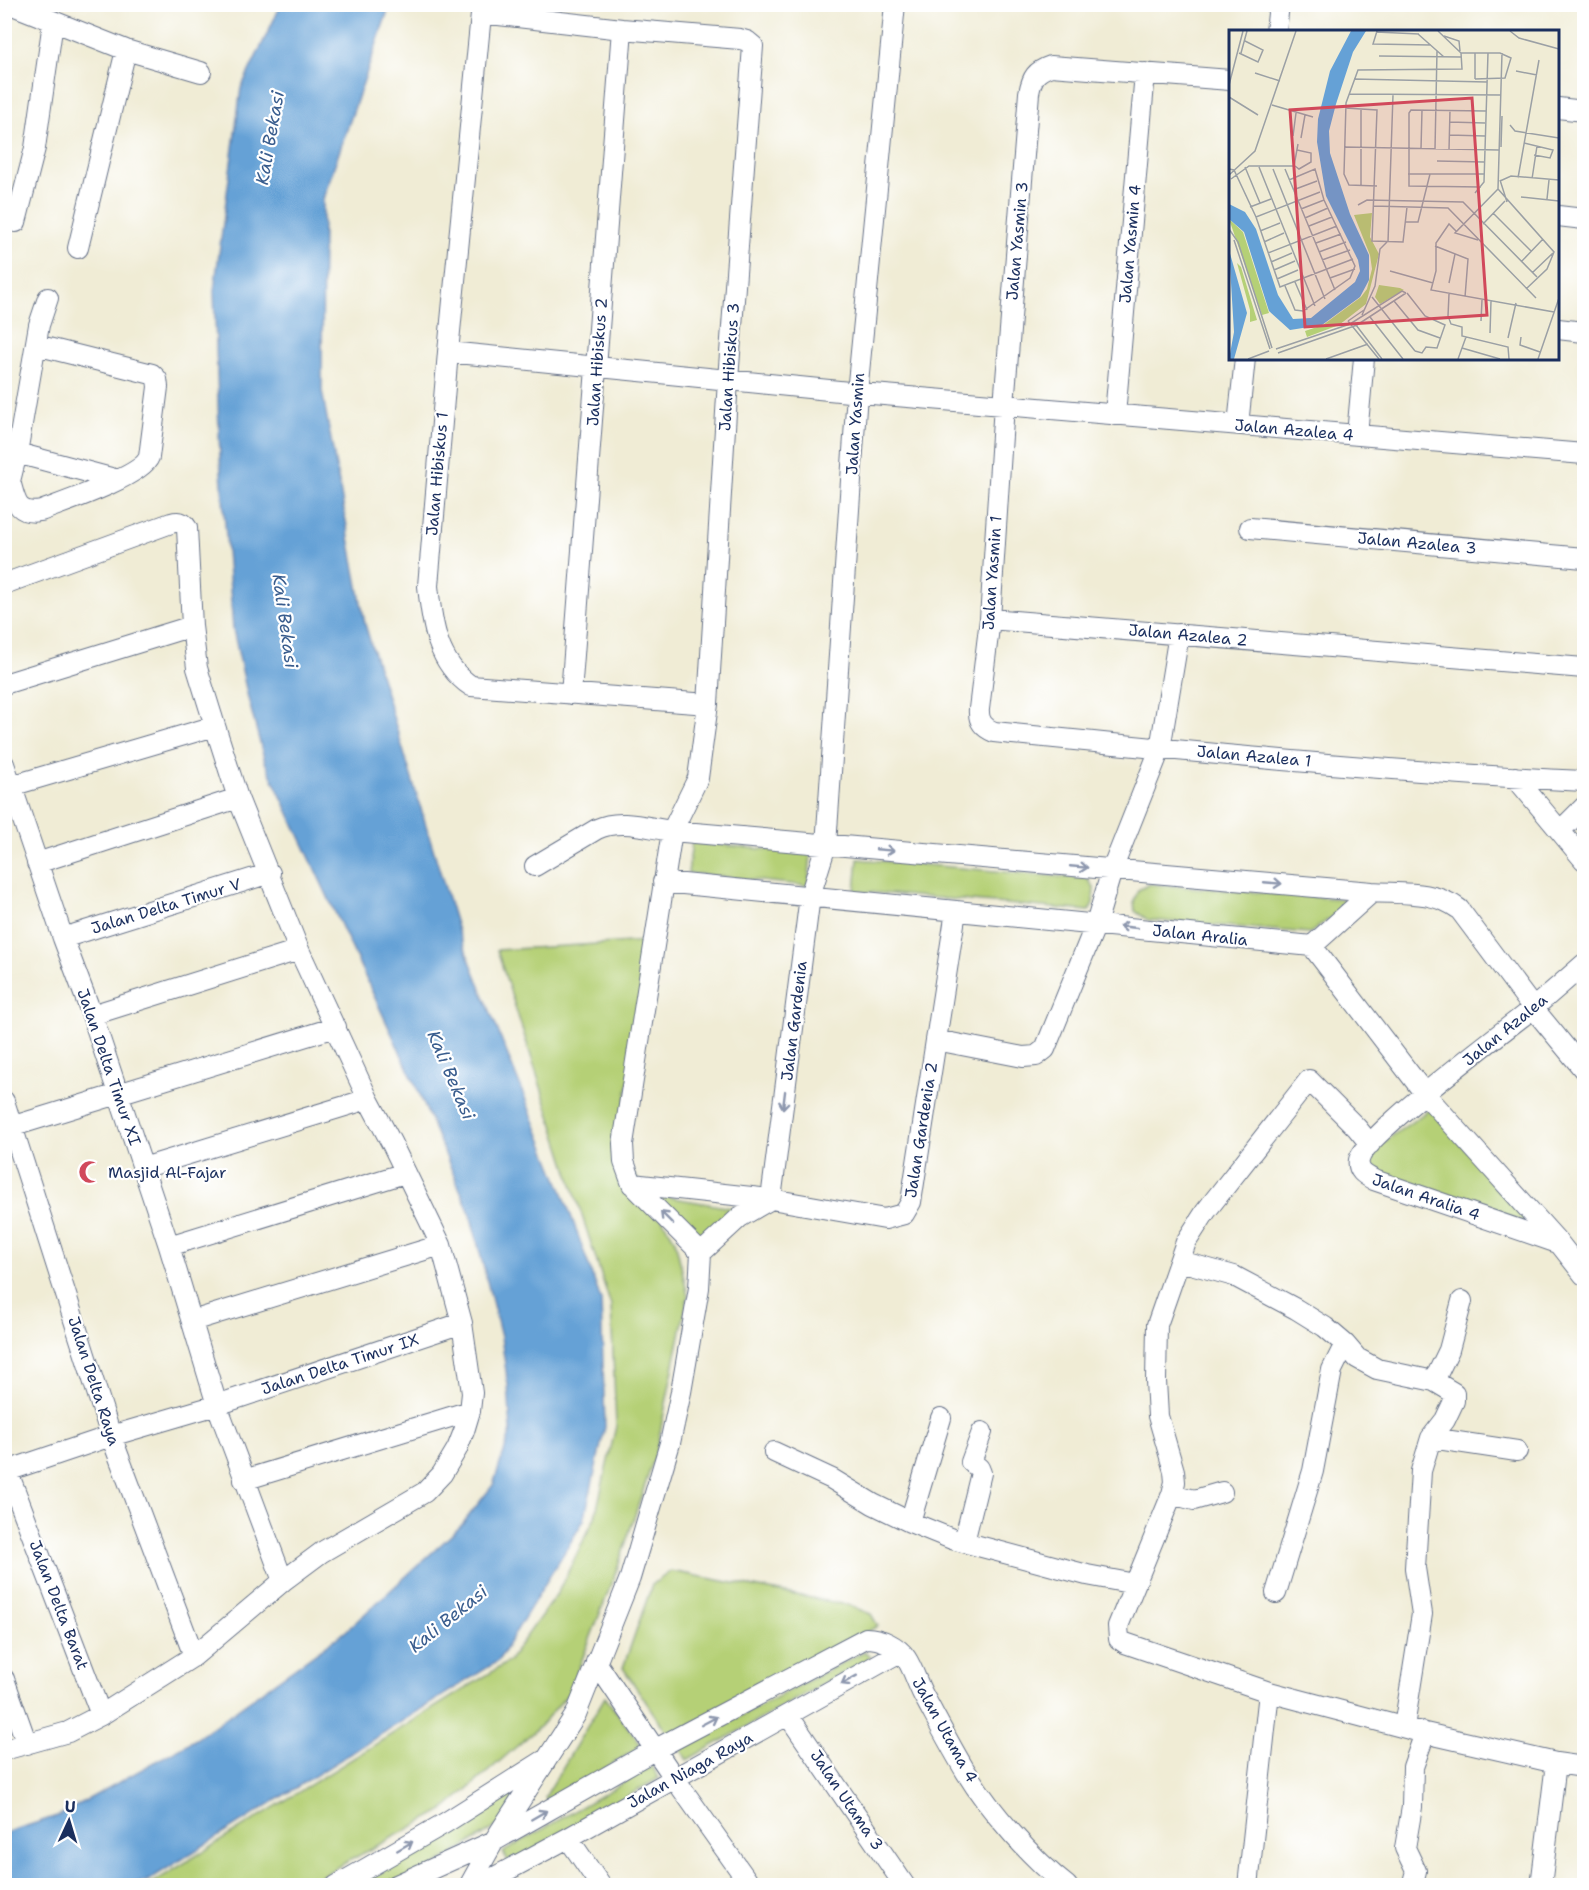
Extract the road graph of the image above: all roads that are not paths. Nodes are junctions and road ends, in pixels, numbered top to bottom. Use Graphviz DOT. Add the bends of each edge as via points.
graph roads {
  1 [pos="10,4"];
  2 [pos="895,4"];
  3 [pos="1279,4"];
  4 [pos="482,9"];
  5 [pos="53,22"];
  6 [pos="622,29"];
  7 [pos="1276,30"];
  8 [pos="126,50"];
  9 [pos="201,72"];
  10 [pos="1145,73"];
  11 [pos="1229,80"];
  12 [pos="1559,108"];
  13 [pos="1584,111"];
  14 [pos="1559,216"];
  15 [pos="1584,219"];
  16 [pos="16,222"];
  17 [pos="78,248"];
  18 [pos="48,297"];
  19 [pos="1559,329"];
  20 [pos="1584,332"];
  21 [pos="36,345"];
  22 [pos="448,352"];
  23 [pos="1245,360"];
  24 [pos="1364,360"];
  25 [pos="597,367"];
  26 [pos="728,380"];
  27 [pos="857,393"];
  28 [pos="1004,405"];
  29 [pos="1115,415"];
  30 [pos="1238,425"];
  31 [pos="1358,435"];
  32 [pos="17,453"];
  33 [pos="1584,454"];
  34 [pos="118,480"];
  35 [pos="7,483"];
  36 [pos="1250,528"];
  37 [pos="1584,558"];
  38 [pos="4,584"];
  39 [pos="990,619"];
  40 [pos="192,626"];
  41 [pos="1179,634"];
  42 [pos="1584,668"];
  43 [pos="4,684"];
  44 [pos="571,694"];
  45 [pos="708,704"];
  46 [pos="214,726"];
  47 [pos="994,732"];
  48 [pos="1160,749"];
  49 [pos="4,764"];
  50 [pos="1515,777"];
  51 [pos="1584,781"];
  52 [pos="8,787"];
  53 [pos="238,798"];
  54 [pos="1584,807"];
  55 [pos="672,831"];
  56 [pos="1560,831"];
  57 [pos="826,845"];
  58 [pos="1584,860"];
  59 [pos="38,863"];
  60 [pos="535,866"];
  61 [pos="1112,870"];
  62 [pos="270,873"];
  63 [pos="663,882"];
  64 [pos="1372,892"];
  65 [pos="810,897"];
  66 [pos="957,910"];
  67 [pos="1096,924"];
  68 [pos="63,938"];
  69 [pos="1312,946"];
  70 [pos="299,950"];
  71 [pos="1584,964"];
  72 [pos="1533,1008"];
  73 [pos="92,1015"];
  74 [pos="336,1027"];
  75 [pos="936,1040"];
  76 [pos="1584,1070"];
  77 [pos="118,1093"];
  78 [pos="1425,1094"];
  79 [pos="368,1099"];
  80 [pos="4,1101"];
  81 [pos="8,1128"];
  82 [pos="1370,1144"];
  83 [pos="143,1168"];
  84 [pos="405,1173"];
  85 [pos="632,1184"];
  86 [pos="771,1199"];
  87 [pos="1558,1243"];
  88 [pos="441,1245"];
  89 [pos="169,1246"];
  90 [pos="701,1252"];
  91 [pos="1180,1261"];
  92 [pos="1584,1275"];
  93 [pos="1462,1301"];
  94 [pos="192,1321"];
  95 [pos="462,1323"];
  96 [pos="1345,1344"];
  97 [pos="1434,1381"];
  98 [pos="217,1405"];
  99 [pos="470,1411"];
  100 [pos="941,1418"];
  101 [pos="982,1432"];
  102 [pos="111,1436"];
  103 [pos="1431,1438"];
  104 [pos="1517,1450"];
  105 [pos="774,1452"];
  106 [pos="6,1469"];
  107 [pos="244,1480"];
  108 [pos="1222,1492"];
  109 [pos="1172,1494"];
  110 [pos="910,1522"];
  111 [pos="964,1542"];
  112 [pos="283,1581"];
  113 [pos="1135,1584"];
  114 [pos="1276,1593"];
  115 [pos="900,1652"];
  116 [pos="194,1656"];
  117 [pos="596,1662"];
  118 [pos="4,1679"];
  119 [pos="1269,1692"];
  120 [pos="101,1715"];
  121 [pos="788,1715"];
  122 [pos="1404,1727"];
  123 [pos="1425,1733"];
  124 [pos="27,1744"];
  125 [pos="656,1749"];
  126 [pos="4,1750"];
  127 [pos="548,1758"];
  128 [pos="1556,1762"];
  129 [pos="1584,1767"];
  130 [pos="675,1779"];
  131 [pos="568,1838"];
  132 [pos="494,1841"];
  133 [pos="374,1864"];
  134 [pos="435,1878"];
  135 [pos="336,1886"];
  136 [pos="387,1886"];
  137 [pos="394,1886"];
  138 [pos="469,1886"];
  139 [pos="478,1886"];
  140 [pos="601,1886"];
  141 [pos="751,1886"];
  142 [pos="905,1886"];
  143 [pos="1067,1886"];
  144 [pos="1248,1886"];
  145 [pos="1412,1886"];
  146 [pos="1541,1886"];
  1 -- 5 [label="street"];
  2 -- 27 [label="street, Jalan Yasmin"];
  3 -- 7 [label="street"];
  4 -- 6 [label="street"];
  4 -- 22 [label="street, Jalan Hibiskus 1"];
  5 -- 8 [label="street"];
  5 -- 16 [label="street" via="35,148"];
  6 -- 25 [label="street, Jalan Hibiskus 2"];
  6 -- 26 [label="street, Jalan Hibiskus 3" via="740,39 753,46"];
  8 -- 9 [label="street"];
  8 -- 17 [label="street"];
  10 -- 11 [label="street"];
  10 -- 28 [label="street, Jalan Yasmin 3" via="1051,66 1033,76"];
  10 -- 29 [label="street, Jalan Yasmin 4"];
  12 -- 13 [label="street"];
  14 -- 15 [label="street"];
  18 -- 21 [label="street"];
  19 -- 20 [label="street"];
  21 -- 32 [label="street"];
  21 -- 34 [label="street" via="152,374 157,379 147,462"];
  22 -- 25 [label="street, Jalan Azalea 4"];
  22 -- 44 [label="street, Jalan Hibiskus 1" via="428,586 437,644 458,678 471,686"];
  23 -- 30 [label="street"];
  24 -- 31 [label="street"];
  25 -- 26 [label="street, Jalan Azalea 4"];
  25 -- 44 [label="street, Jalan Hibiskus 2"];
  26 -- 27 [label="street, Jalan Azalea 4"];
  26 -- 45 [label="street, Jalan Hibiskus 3"];
  27 -- 28 [label="street, Jalan Azalea 4"];
  27 -- 57 [label="street, Jalan Yasmin"];
  28 -- 29 [label="street, Jalan Azalea 4"];
  28 -- 39 [label="street, Jalan Yasmin 1"];
  29 -- 30 [label="street, Jalan Azalea 4"];
  30 -- 31 [label="street, Jalan Azalea 4"];
  31 -- 33 [label="street, Jalan Azalea 4"];
  32 -- 34 [label="street"];
  32 -- 35 [label="street"];
  34 -- 35 [label="street" via="31,513 22,510"];
  36 -- 37 [label="street, Jalan Azalea 3"];
  38 -- 40 [label="street" via="182,522 187,528"];
  39 -- 41 [label="street, Jalan Azalea 2"];
  39 -- 47 [label="street, Jalan Yasmin 1" via="978,716"];
  40 -- 43 [label="street"];
  40 -- 46 [label="street" via="197,668"];
  41 -- 42 [label="street, Jalan Azalea 2"];
  41 -- 48 [label="street"];
  44 -- 45 [label="street, Jalan Hibiskus 1"];
  45 -- 55 [label="street, Jalan Hibiskus 3" via="698,778"];
  46 -- 52 [label="street"];
  46 -- 53 [label="street"];
  47 -- 48 [label="street, Jalan Azalea 1"];
  48 -- 50 [label="street, Jalan Azalea 1"];
  48 -- 61 [label="street"];
  49 -- 52 [label="street, Jalan Delta Timur XI"];
  50 -- 51 [label="street, Jalan Azalea 1"];
  50 -- 56 [label="street"];
  52 -- 59 [label="street, Jalan Delta Timur XI"];
  53 -- 59 [label="street"];
  53 -- 62 [label="street"];
  54 -- 56 [label="street"];
  55 -- 57 [label="street"];
  55 -- 60 [label="street" via="607,824"];
  55 -- 63 [label="street, Jalan Hibiskus 3"];
  56 -- 58 [label="street"];
  57 -- 61 [label="street, one-way"];
  57 -- 65 [label="street, Jalan Gardenia"];
  59 -- 68 [label="street, Jalan Delta Timur XI"];
  61 -- 64 [label="street, one-way"];
  61 -- 67 [label="street"];
  62 -- 68 [label="street, Jalan Delta Timur V"];
  62 -- 70 [label="street"];
  63 -- 65 [label="street, Jalan Aralia"];
  63 -- 85 [label="street, Jalan Hibiskus 3" via="623,1144"];
  64 -- 69 [label="street"];
  64 -- 72 [label="street" via="1434,895 1448,901 1459,909"];
  65 -- 66 [label="street, Jalan Aralia"];
  65 -- 86 [label="street, Jalan Gardenia, one-way"];
  66 -- 67 [label="street, Jalan Aralia"];
  66 -- 75 [label="street, Jalan Gardenia 2"];
  69 -- 67 [label="street, Jalan Aralia, one-way"];
  67 -- 75 [label="street" via="1046,1049 1036,1056 1023,1057"];
  68 -- 73 [label="street, Jalan Delta Timur XI"];
  69 -- 78 [label="street"];
  70 -- 73 [label="street"];
  70 -- 74 [label="street"];
  71 -- 72 [label="street, Jalan Azalea"];
  72 -- 76 [label="street"];
  72 -- 78 [label="street, Jalan Azalea"];
  73 -- 77 [label="street, Jalan Delta Timur XI"];
  74 -- 77 [label="street"];
  74 -- 79 [label="street"];
  75 -- 86 [label="street, Jalan Gardenia 2" via="911,1202 904,1214 885,1219"];
  77 -- 81 [label="street"];
  77 -- 83 [label="street, Jalan Delta Timur XI"];
  78 -- 82 [label="street, Jalan Aralia 4"];
  78 -- 87 [label="street"];
  79 -- 83 [label="street"];
  79 -- 84 [label="street"];
  80 -- 81 [label="street, Jalan Delta Raya"];
  81 -- 102 [label="street, Jalan Delta Raya"];
  82 -- 87 [label="street, Jalan Aralia 4" via="1359,1160 1363,1174"];
  82 -- 91 [label="street" via="1309,1080 1206,1210 1186,1242"];
  83 -- 89 [label="street, Jalan Delta Timur XI"];
  84 -- 88 [label="street"];
  84 -- 89 [label="street"];
  85 -- 86 [label="street, Jalan Gardenia 2"];
  90 -- 85 [label="street, one-way"];
  86 -- 90 [label="street" via="740,1217"];
  87 -- 92 [label="street"];
  88 -- 94 [label="street"];
  88 -- 95 [label="street"];
  89 -- 94 [label="street, Jalan Delta Timur XI"];
  90 -- 117 [label="street" via="699,1288 670,1443 630,1578"];
  91 -- 96 [label="street" via="1234,1276 1296,1309"];
  91 -- 109 [label="street" via="1157,1324 1158,1416 1174,1471"];
  93 -- 97 [label="street" via="1449,1350"];
  94 -- 98 [label="street, Jalan Delta Timur XI"];
  95 -- 98 [label="street, Jalan Delta Timur IX"];
  95 -- 99 [label="street" via="471,1372"];
  96 -- 97 [label="street" via="1357,1358 1377,1369"];
  96 -- 114 [label="street" via="1332,1370 1313,1471"];
  97 -- 103 [label="street" via="1452,1391 1454,1397 1445,1420"];
  98 -- 102 [label="street, Jalan Delta Timur IX"];
  98 -- 107 [label="street, Jalan Delta Timur XI"];
  99 -- 107 [label="street"];
  99 -- 112 [label="street" via="457,1449 442,1474 424,1492 322,1552"];
  100 -- 110 [label="street"];
  101 -- 111 [label="street" via="971,1462 981,1473"];
  102 -- 106 [label="street, Jalan Delta Timur IX"];
  102 -- 116 [label="street, Jalan Delta Raya"];
  103 -- 104 [label="street"];
  103 -- 122 [label="street" via="1421,1471 1416,1524 1415,1568 1422,1626"];
  105 -- 110 [label="street"];
  106 -- 120 [label="street, Jalan Delta Barat"];
  107 -- 112 [label="street, Jalan Delta Timur XI"];
  108 -- 109 [label="street" via="1194,1500"];
  109 -- 113 [label="street"];
  110 -- 111 [label="street"];
  111 -- 113 [label="street"];
  112 -- 116 [label="street"];
  113 -- 119 [label="street" via="1118,1626 1119,1639"];
  115 -- 121 [label="street, Jalan Niaga Raya, one-way"];
  125 -- 115 [label="street, one-way" via="866,1638 886,1642"];
  115 -- 143 [label="street, Jalan Utama 4" via="967,1774 1008,1828"];
  116 -- 120 [label="street"];
  117 -- 125 [label="street"];
  117 -- 127 [label="street" via="576,1714"];
  118 -- 124 [label="street"];
  119 -- 122 [label="street"];
  119 -- 144 [label="street"];
  120 -- 124 [label="street" via="68,1732"];
  121 -- 130 [label="street, Jalan Niaga Raya"];
  121 -- 142 [label="street, Jalan Utama 3"];
  122 -- 123 [label="street"];
  123 -- 128 [label="street"];
  123 -- 145 [label="street" via="1413,1767 1406,1848 1416,1871"];
  124 -- 126 [label="street"];
  125 -- 130 [label="street"];
  132 -- 125 [label="street, one-way"];
  127 -- 132 [label="street"];
  133 -- 127 [label="street, one-way"];
  128 -- 129 [label="street"];
  128 -- 146 [label="street"];
  130 -- 131 [label="street, Jalan Niaga Raya"];
  130 -- 141 [label="street"];
  131 -- 139 [label="street, Jalan Niaga Raya"];
  131 -- 140 [label="street"];
  132 -- 134 [label="street"];
  132 -- 138 [label="street"];
  133 -- 135 [label="street"];
  133 -- 136 [label="street"];
  134 -- 137 [label="street"];
}
